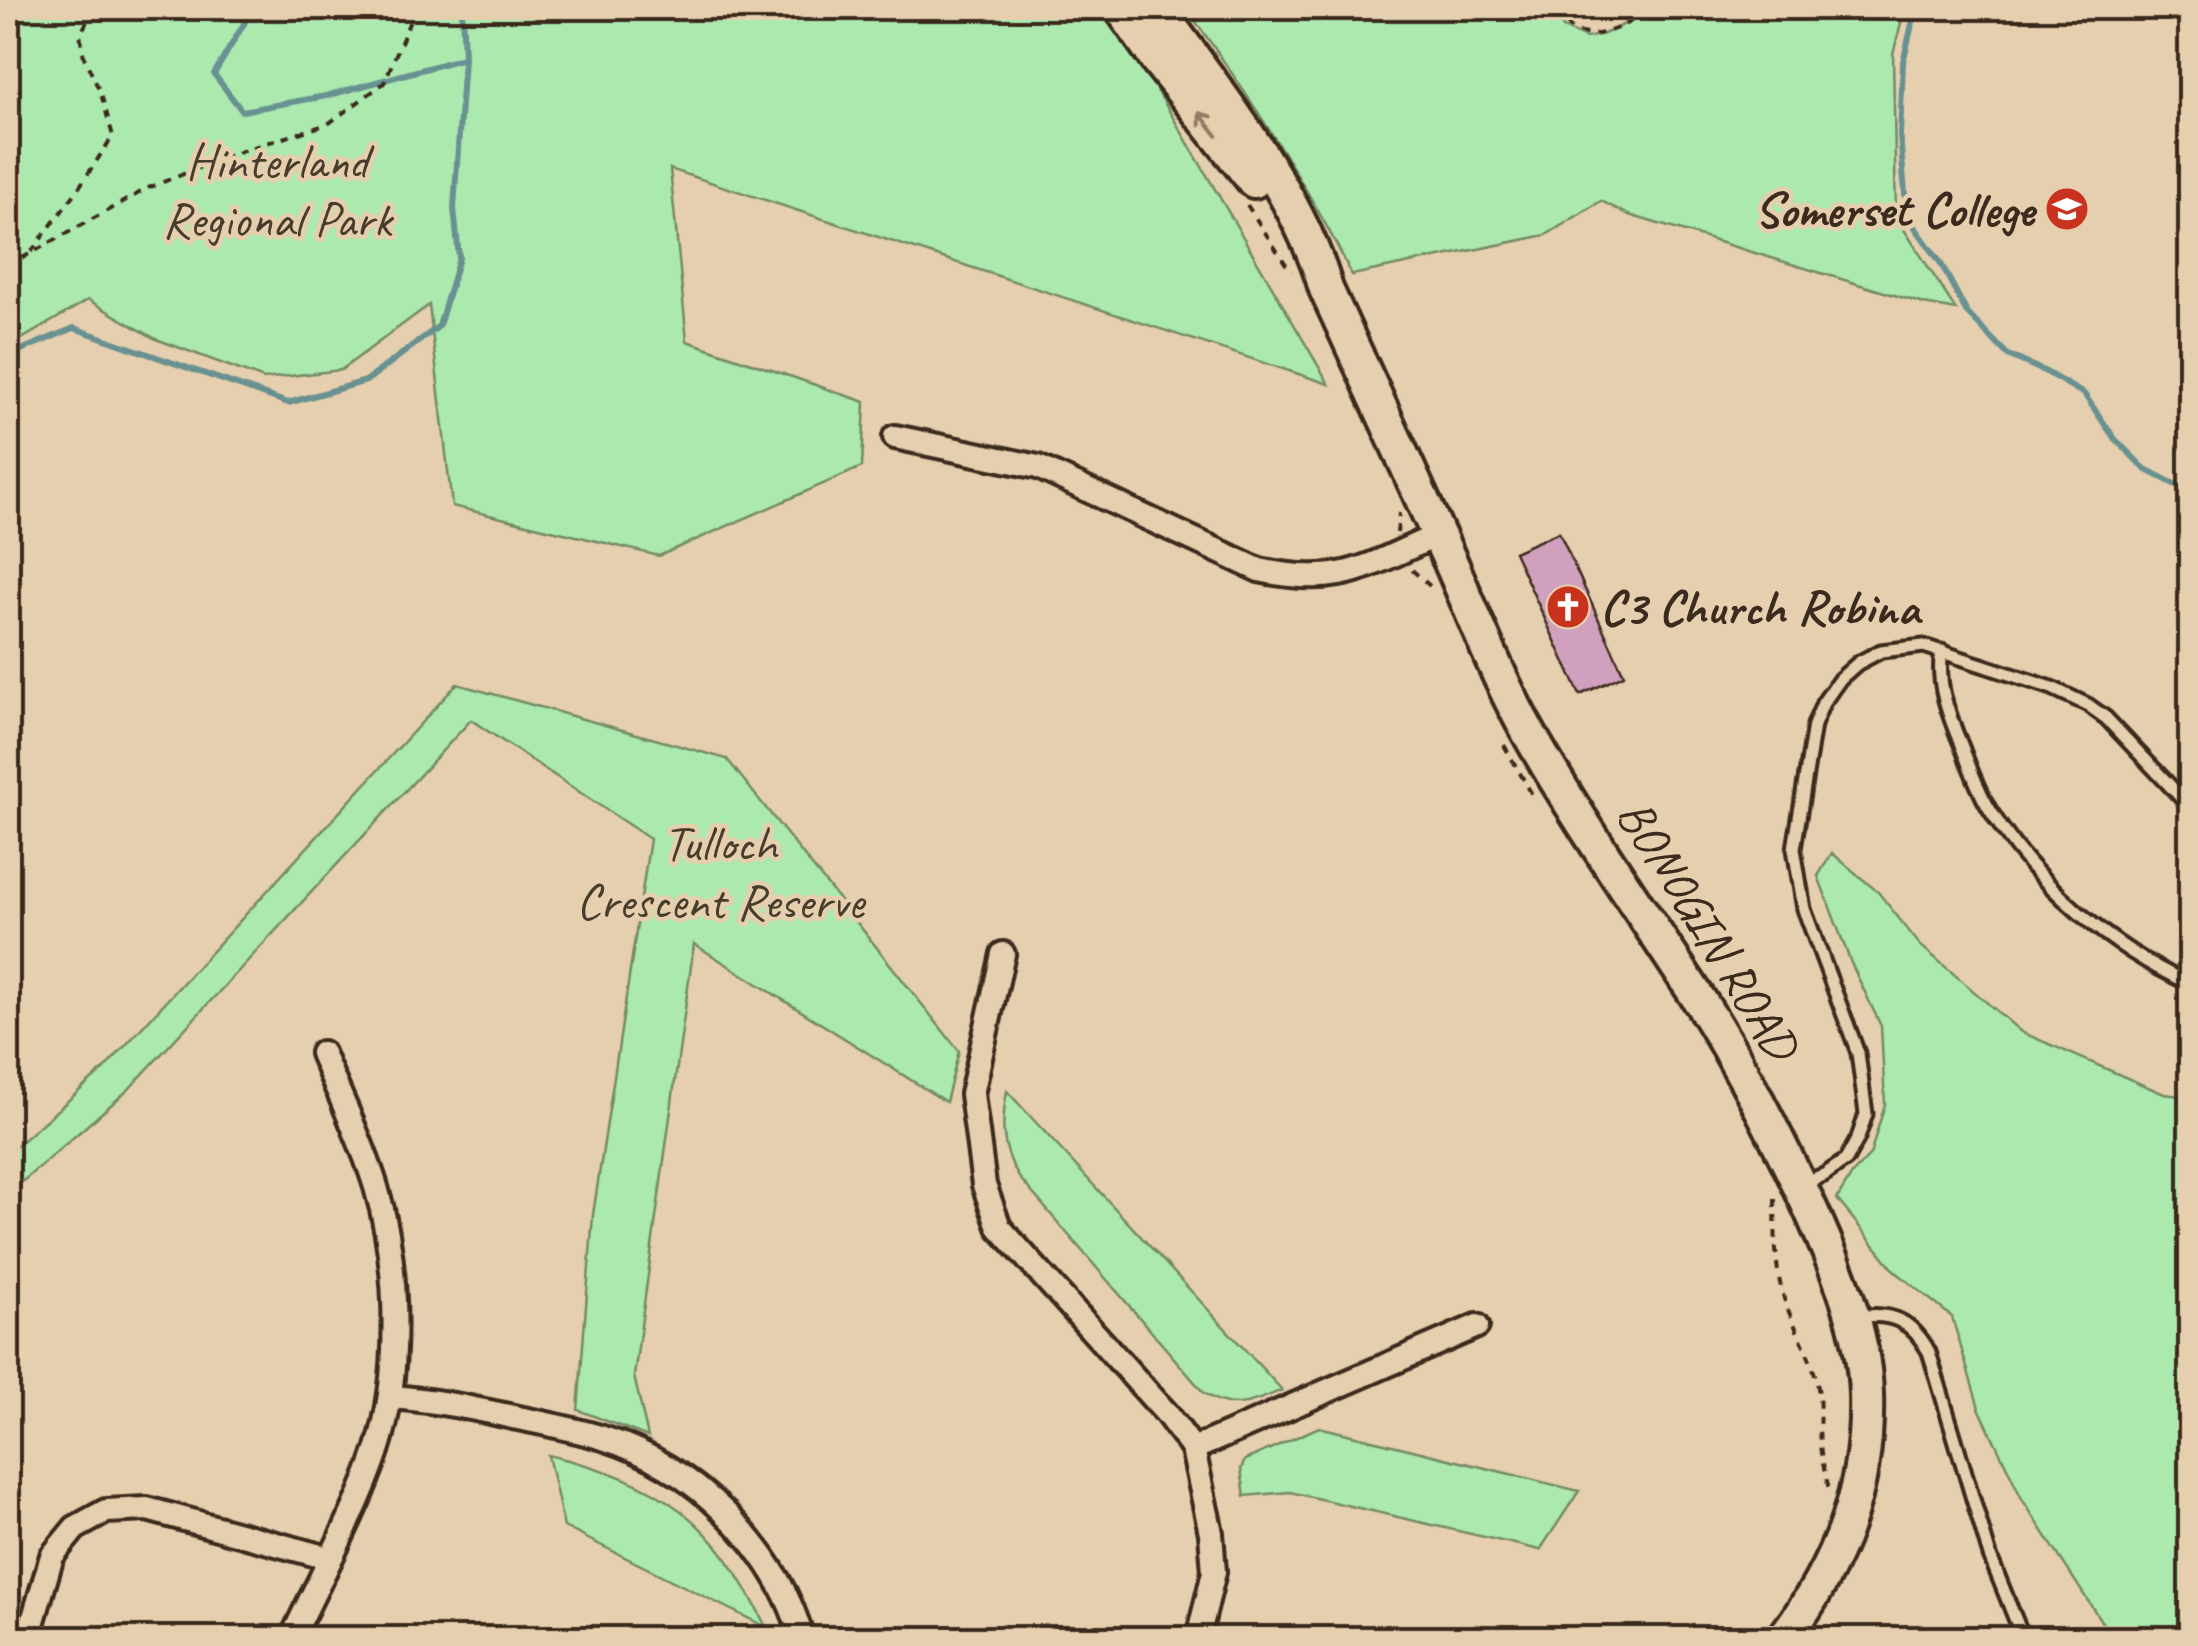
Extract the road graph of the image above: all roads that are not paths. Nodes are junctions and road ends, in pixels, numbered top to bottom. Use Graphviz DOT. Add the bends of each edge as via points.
graph roads {
  1 [pos="1121,8"];
  2 [pos="1143,8"];
  3 [pos="1157,8"];
  4 [pos="1163,68"];
  5 [pos="1311,284"];
  6 [pos="895,437"];
  7 [pos="1438,535"];
  8 [pos="1942,651"];
  9 [pos="2190,807"];
  10 [pos="1002,954"];
  11 [pos="2190,984"];
  12 [pos="322,1053"];
  13 [pos="1786,1186"];
  14 [pos="1854,1318"];
  15 [pos="1477,1326"];
  16 [pos="391,1397"];
  17 [pos="1193,1449"];
  18 [pos="328,1558"];
  19 [pos="28,1638"];
  20 [pos="292,1638"];
  21 [pos="802,1638"];
  22 [pos="1198,1638"];
  23 [pos="1784,1638"];
  24 [pos="2023,1638"];
  1 -- 4 [label="street, BONOGIN ROAD"];
  2 -- 4 [label="street" via="1172,48"];
  3 -- 5 [label="street, BONOGIN ROAD" via="1292,209 1316,254"];
  5 -- 4 [label="street, BONOGIN ROAD, one-way" via="1256,184"];
  5 -- 7 [label="street, BONOGIN ROAD"];
  6 -- 7 [label="street" via="1038,467 1259,570 1296,578 1340,577"];
  7 -- 13 [label="street, BONOGIN ROAD" via="1520,717 1752,1089"];
  8 -- 9 [label="lane" via="2088,705"];
  8 -- 11 [label="lane" via="1940,679 1953,725 1988,808 2009,837 2088,920"];
  8 -- 13 [label="lane" via="1902,647 1858,664 1840,679 1814,725 1796,824 1796,876 1858,1053 1866,1114 1846,1160 1824,1175"];
  10 -- 17 [label="street" via="972,1094 984,1185 999,1228"];
  12 -- 16 [label="street" via="383,1218 392,1306"];
  13 -- 14 [label="street, BONOGIN ROAD"];
  14 -- 23 [label="street, BONOGIN ROAD" via="1866,1391 1859,1482 1839,1551"];
  14 -- 24 [label="lane" via="1902,1320 1930,1352 1990,1556"];
  15 -- 17 [label="street"];
  16 -- 18 [label="street" via="376,1454"];
  16 -- 21 [label="street" via="565,1428 660,1464 759,1551"];
  17 -- 22 [label="street" via="1214,1572"];
  18 -- 19 [label="street" via="148,1509 106,1512 75,1528 52,1556"];
  18 -- 20 [label="street"];
}
